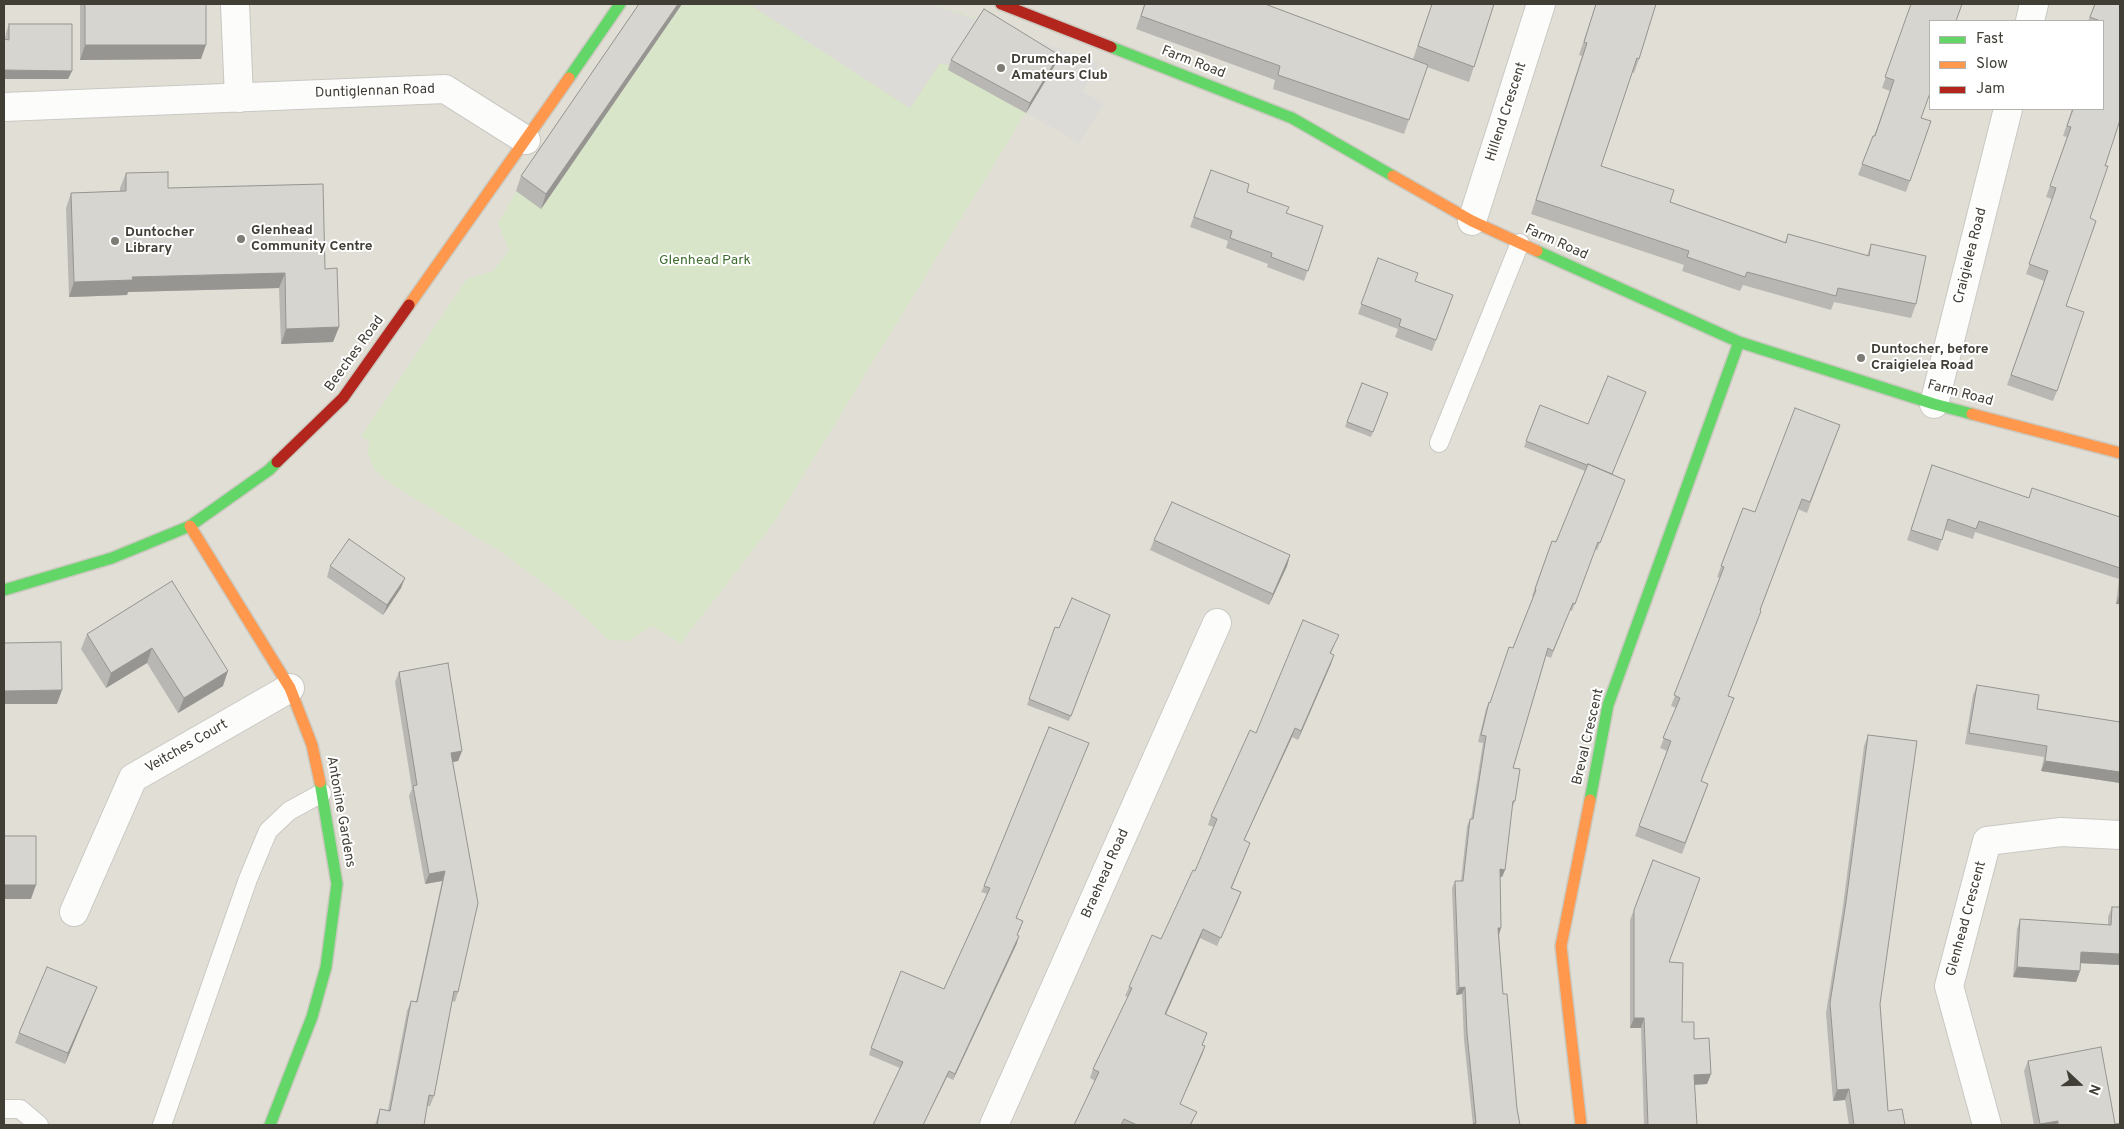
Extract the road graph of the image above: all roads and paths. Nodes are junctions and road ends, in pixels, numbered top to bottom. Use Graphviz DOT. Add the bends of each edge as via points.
graph roads {
  1 [pos="236,4"];
  2 [pos="620,4"];
  3 [pos="1001,4"];
  4 [pos="1541,4"];
  5 [pos="2034,4"];
  6 [pos="2030,20"];
  7 [pos="239,98"];
  8 [pos="4,107"];
  9 [pos="2008,110"];
  10 [pos="526,140"];
  11 [pos="1472,221"];
  12 [pos="1520,243"];
  13 [pos="1739,342"];
  14 [pos="1934,404"];
  15 [pos="1439,443"];
  16 [pos="2120,453"];
  17 [pos="190,526"];
  18 [pos="4,590"];
  19 [pos="1217,623"];
  20 [pos="290,688"];
  21 [pos="322,793"];
  22 [pos="2120,835"];
  23 [pos="74,912"];
  24 [pos="4,1109"];
  25 [pos="40,1125"];
  26 [pos="162,1125"];
  27 [pos="270,1125"];
  28 [pos="994,1125"];
  29 [pos="1581,1125"];
  30 [pos="1987,1125"];
  1 -- 7 [label="street"];
  2 -- 10 [label="street, Beeches Road"];
  3 -- 11 [label="street, Farm Road" via="1292,118"];
  4 -- 11 [label="street, Hillend Crescent"];
  5 -- 6 [label="street"];
  7 -- 8 [label="street, Duntiglennan Road"];
  7 -- 10 [label="street, Duntiglennan Road" via="445,89"];
  9 -- 14 [label="street, Craigielea Road"];
  10 -- 17 [label="street, Beeches Road" via="343,398 269,470"];
  11 -- 12 [label="street, Farm Road"];
  12 -- 13 [label="street, Farm Road"];
  12 -- 15 [label="lane"];
  13 -- 14 [label="street, Farm Road"];
  13 -- 29 [label="street, Breval Crescent" via="1608,705 1561,946"];
  14 -- 16 [label="street, Farm Road"];
  17 -- 18 [label="street, Beeches Road" via="112,558"];
  17 -- 20 [label="street, Antonine Gardens"];
  19 -- 28 [label="street, Braehead Road"];
  20 -- 21 [label="street, Antonine Gardens" via="312,745"];
  20 -- 23 [label="street, Veitches Court" via="133,778"];
  21 -- 26 [label="lane" via="289,811 268,831 248,878"];
  21 -- 27 [label="street, Antonine Gardens" via="337,884 326,967 312,1017"];
  22 -- 30 [label="street, Glenhead Crescent" via="2061,832 1987,842 1949,986"];
  24 -- 25 [label="lane" via="20,1109"];
}
